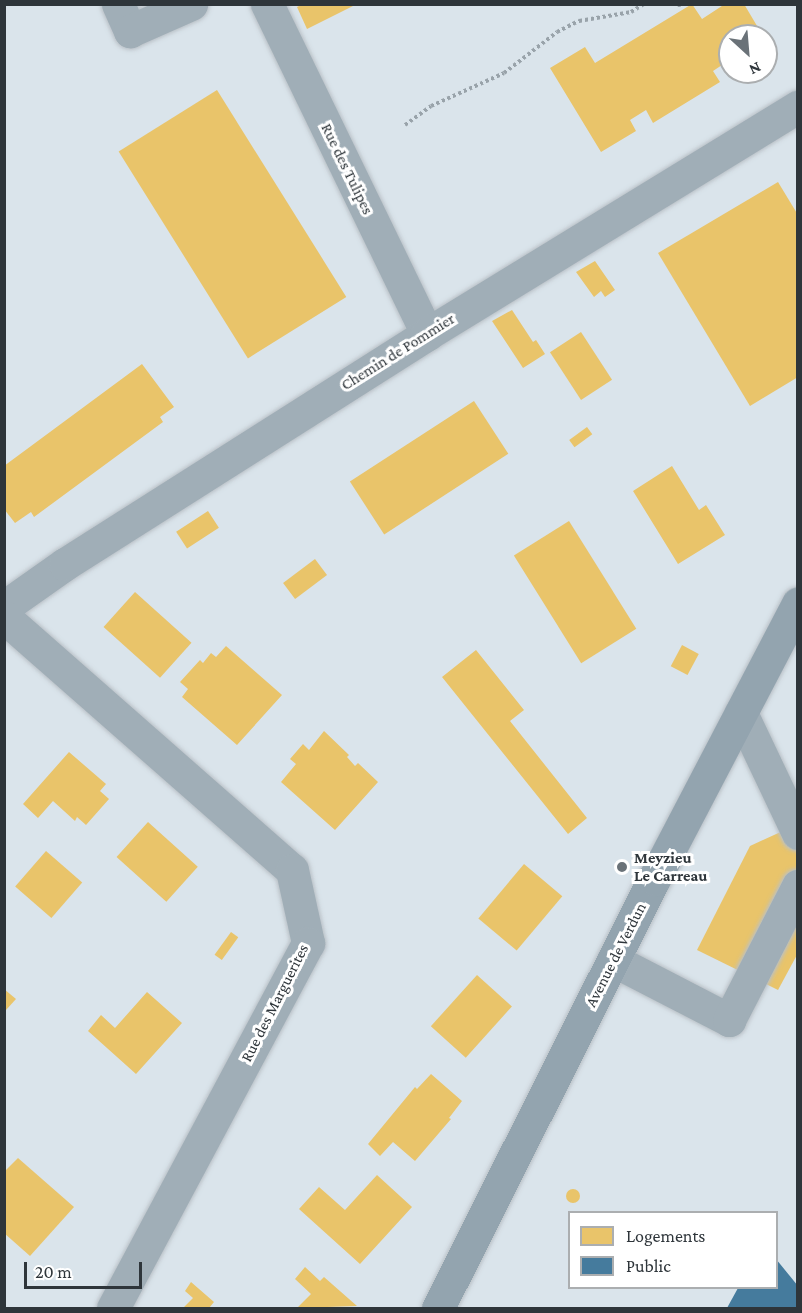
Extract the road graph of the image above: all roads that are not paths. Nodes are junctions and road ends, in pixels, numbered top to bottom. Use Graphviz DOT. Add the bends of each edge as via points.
graph roads {
  1 [pos="118,4"];
  2 [pos="191,4"];
  3 [pos="267,4"];
  4 [pos="798,106"];
  5 [pos="427,334"];
  6 [pos="798,603"];
  7 [pos="4,607"];
  8 [pos="4,617"];
  9 [pos="741,713"];
  10 [pos="798,833"];
  11 [pos="798,886"];
  12 [pos="614,960"];
  13 [pos="113,1308"];
  14 [pos="438,1308"];
  1 -- 2 [label="street" via="130,30"];
  3 -- 5 [label="street, Rue des Tulipes"];
  4 -- 5 [label="street, Chemin de Pommier"];
  5 -- 7 [label="street, Chemin de Pommier" via="65,564"];
  6 -- 9 [label="main road, Avenue de Verdun"];
  8 -- 13 [label="street, Rue des Marguerites" via="292,870 309,943"];
  9 -- 10 [label="street"];
  9 -- 12 [label="main road, Avenue de Verdun"];
  11 -- 12 [label="street" via="729,1020"];
  12 -- 14 [label="main road, Avenue de Verdun"];
}
